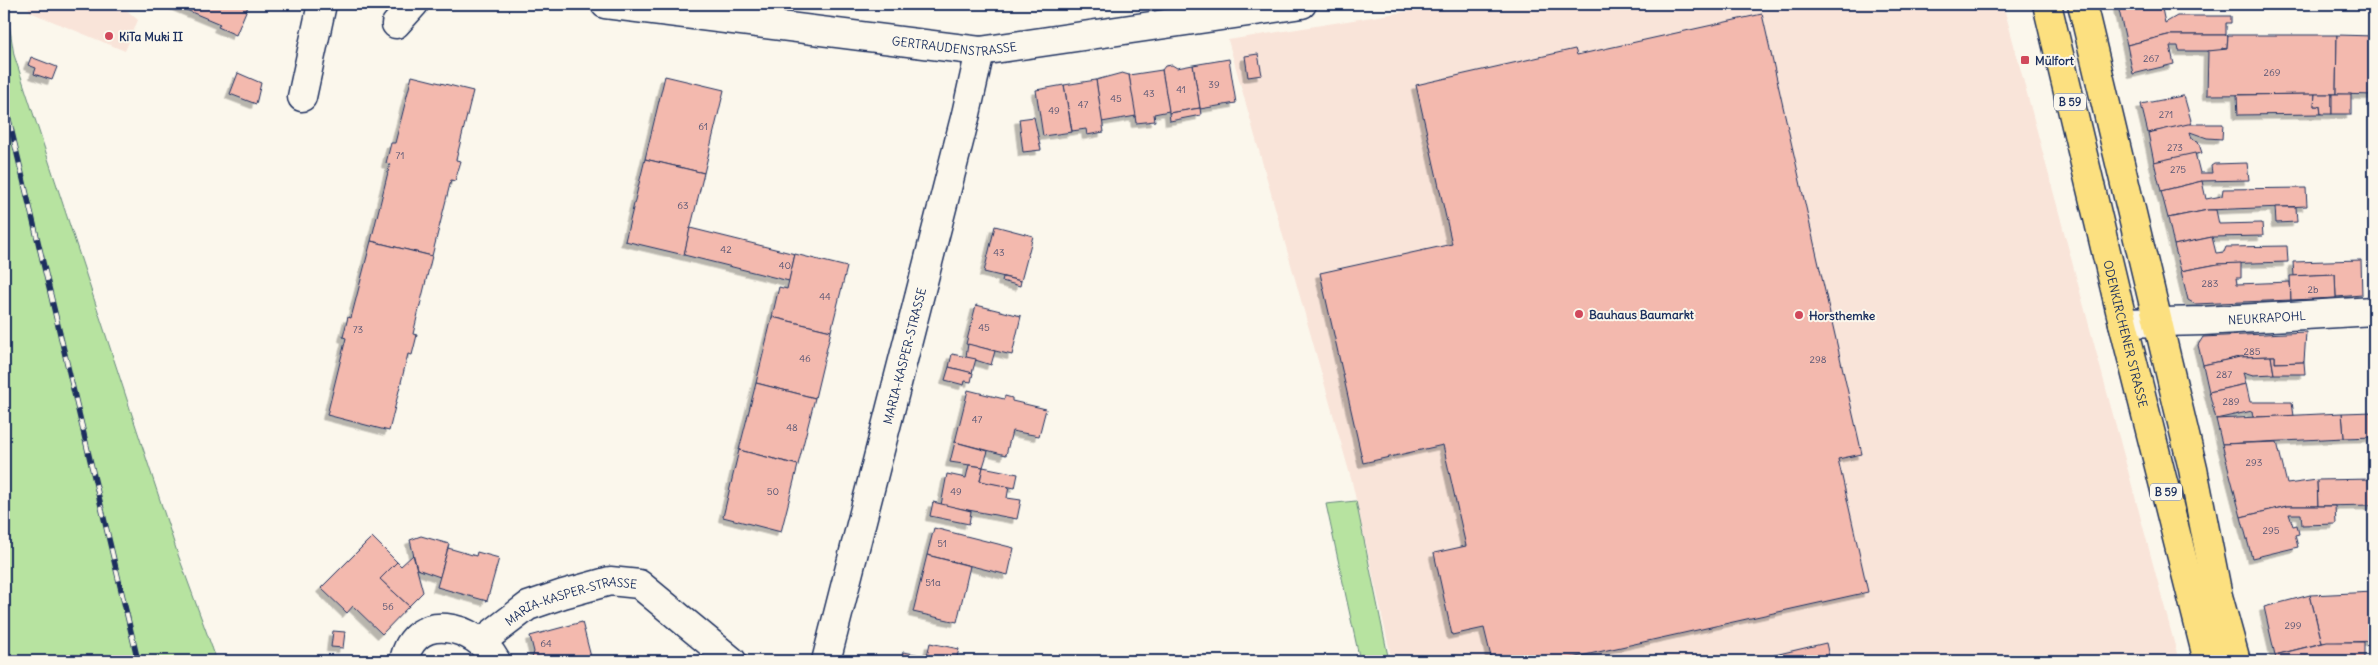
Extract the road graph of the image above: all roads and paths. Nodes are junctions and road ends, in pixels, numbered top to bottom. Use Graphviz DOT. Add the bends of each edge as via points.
graph roads {
  1 [pos="322,4"];
  2 [pos="414,4"];
  3 [pos="605,4"];
  4 [pos="1302,4"];
  5 [pos="2047,4"];
  6 [pos="2082,4"];
  7 [pos="396,24"];
  8 [pos="980,51"];
  9 [pos="302,97"];
  10 [pos="2374,311"];
  11 [pos="2123,323"];
  12 [pos="2158,323"];
  13 [pos="488,652"];
  14 [pos="404,661"];
  15 [pos="732,661"];
  16 [pos="826,661"];
  17 [pos="2208,661"];
  18 [pos="2236,661"];
  1 -- 9 [label="street"];
  2 -- 7 [label="street"];
  3 -- 8 [label="street, GERTRAUDENSTRASSE"];
  4 -- 8 [label="street, GERTRAUDENSTRASSE"];
  5 -- 11 [label="main road, ODENKIRCHENER STRASSE / B 59"];
  6 -- 12 [label="main road, B 59"];
  8 -- 16 [label="street, MARIA-KASPER-STRASSE"];
  10 -- 12 [label="street, NEUKRAPOHL"];
  11 -- 12 [label="street, NEUKRAPOHL"];
  11 -- 17 [label="main road, ODENKIRCHENER STRASSE / B 59"];
  12 -- 18 [label="main road, B 59" via="2193,469 2218,596"];
  13 -- 14 [label="street, MARIA-KASPER-STRASSE" via="471,634 445,628 430,629 417,636 408,647"];
  13 -- 15 [label="street, MARIA-KASPER-STRASSE" via="528,606 610,582 639,584"];
}
